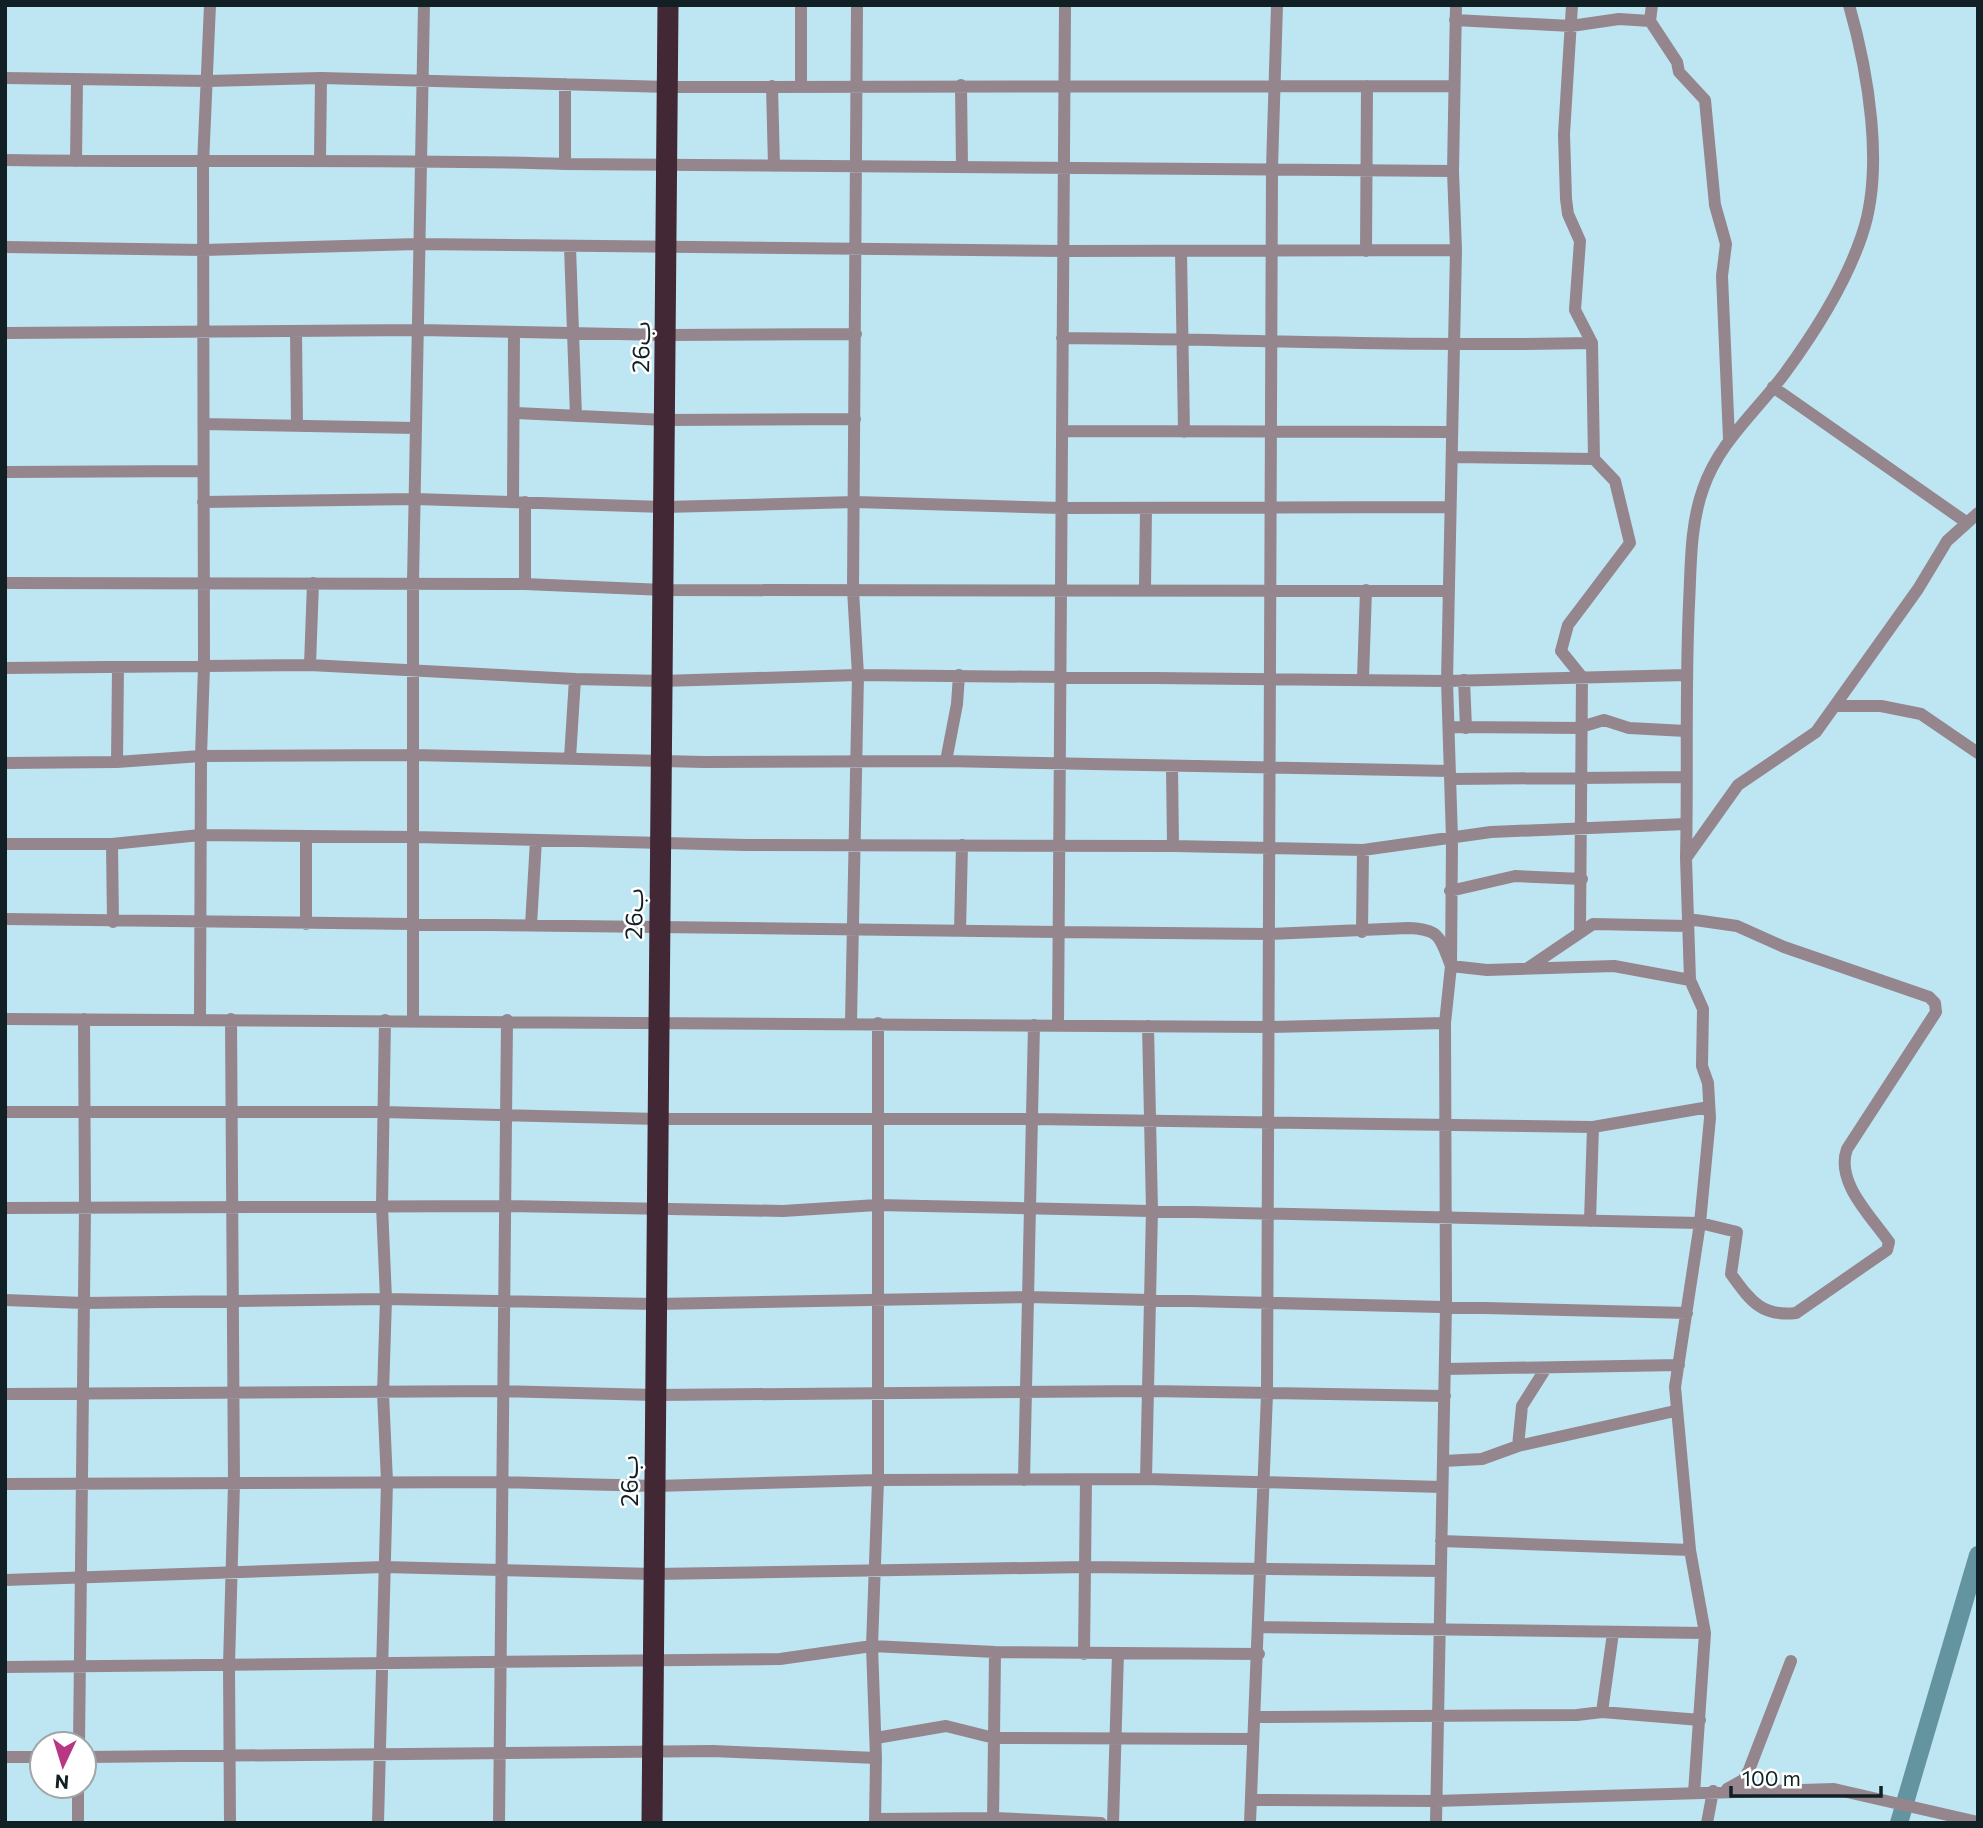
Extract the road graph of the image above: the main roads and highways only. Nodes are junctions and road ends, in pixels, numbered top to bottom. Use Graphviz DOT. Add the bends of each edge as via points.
graph roads {
  1 [pos="668,5"];
  2 [pos="652,1823"];
  1 -- 2 [label="highway, 26ب"];
}
